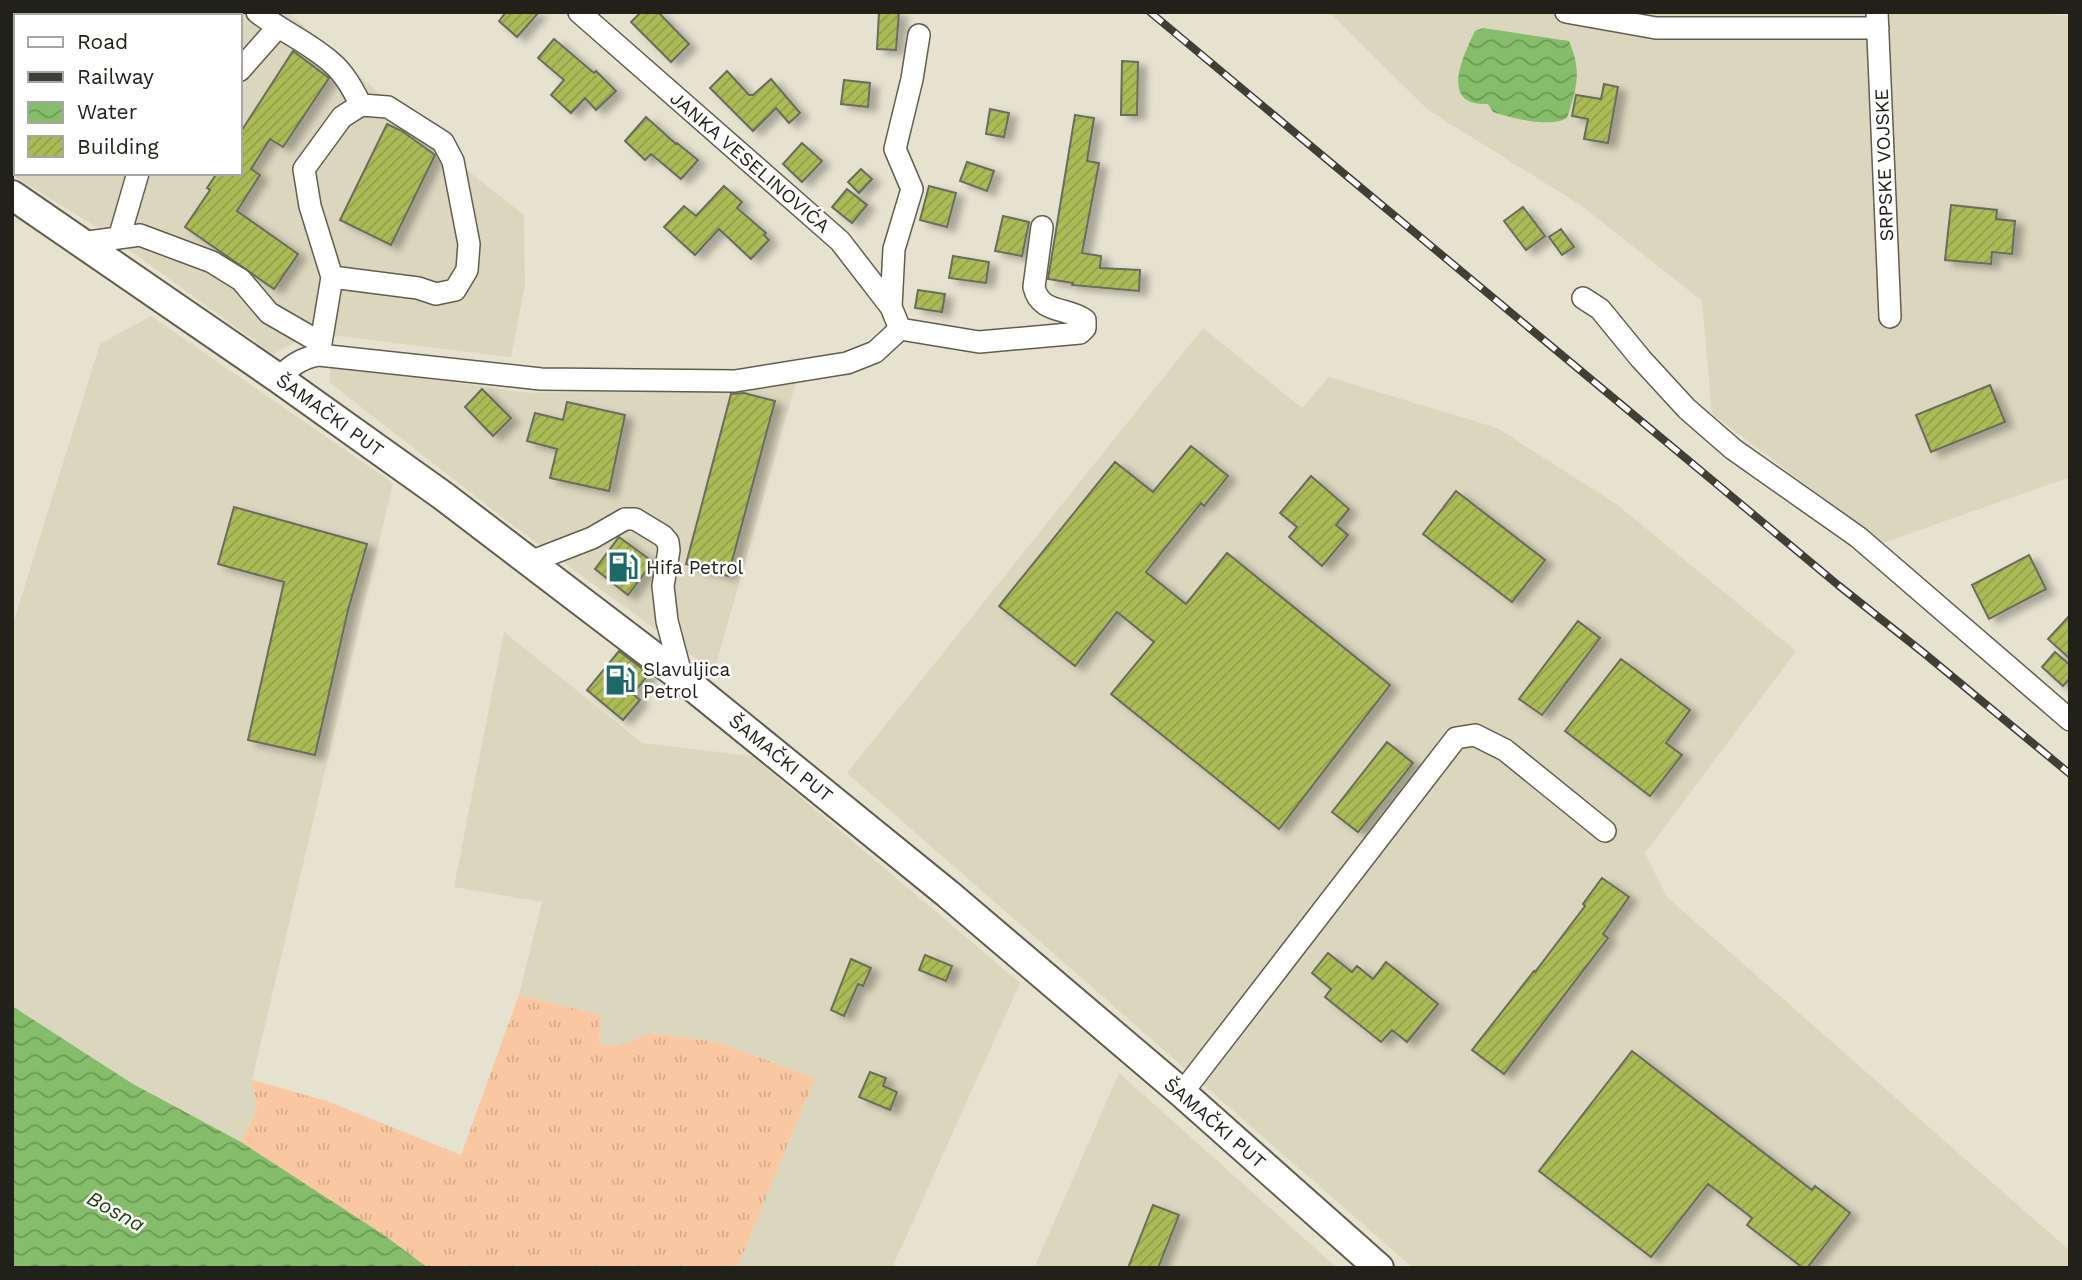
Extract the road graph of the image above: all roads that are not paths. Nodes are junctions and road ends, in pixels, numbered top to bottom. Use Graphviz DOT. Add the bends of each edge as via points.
graph roads {
  1 [pos="257,12"];
  2 [pos="579,12"];
  3 [pos="1566,12"];
  4 [pos="1878,20"];
  5 [pos="277,28"];
  6 [pos="919,35"];
  7 [pos="242,68"];
  8 [pos="361,104"];
  9 [pos="137,175"];
  10 [pos="12,195"];
  11 [pos="1042,227"];
  12 [pos="119,238"];
  13 [pos="81,243"];
  14 [pos="332,277"];
  15 [pos="1583,298"];
  16 [pos="891,307"];
  17 [pos="1890,317"];
  18 [pos="900,329"];
  19 [pos="320,349"];
  20 [pos="278,378"];
  21 [pos="530,562"];
  22 [pos="682,678"];
  23 [pos="2070,720"];
  24 [pos="1605,831"];
  25 [pos="1182,1093"];
  26 [pos="1379,1268"];
  1 -- 5 [label="street"];
  2 -- 16 [label="street, JANKA VESELINOVIĆA" via="840,242"];
  3 -- 4 [label="street" via="1656,28"];
  4 -- 17 [label="street, SRPSKE VOJSKE"];
  5 -- 7 [label="street"];
  5 -- 8 [label="street" via="332,62"];
  6 -- 16 [label="street" via="895,149 912,189 894,249"];
  8 -- 14 [label="street" via="342,117 304,169"];
  8 -- 14 [label="street" via="388,107 443,142 453,161 469,244 467,271 455,290 436,294"];
  9 -- 12 [label="street"];
  10 -- 13 [label="main road, ŠAMAČKI PUT"];
  11 -- 18 [label="street" via="1036,296 1053,310 1085,320 1080,333 979,342"];
  12 -- 13 [label="street"];
  12 -- 19 [label="street" via="140,235 212,262 241,280 269,313"];
  13 -- 20 [label="main road, ŠAMAČKI PUT"];
  14 -- 19 [label="street"];
  15 -- 23 [label="street" via="1600,309 1687,409 1733,449 1858,537"];
  16 -- 18 [label="street, JANKA VESELINOVIĆA"];
  18 -- 19 [label="street" via="875,352 847,363 736,381 541,379"];
  19 -- 20 [label="street"];
  20 -- 21 [label="main road, ŠAMAČKI PUT"];
  21 -- 22 [label="main road, ŠAMAČKI PUT"];
  21 -- 22 [label="street" via="592,538 625,519 635,519 663,536 668,542 663,586 667,621"];
  22 -- 25 [label="main road, ŠAMAČKI PUT" via="938,885"];
  24 -- 25 [label="street" via="1505,750 1475,735 1456,738"];
  25 -- 26 [label="main road, ŠAMAČKI PUT"];
}
